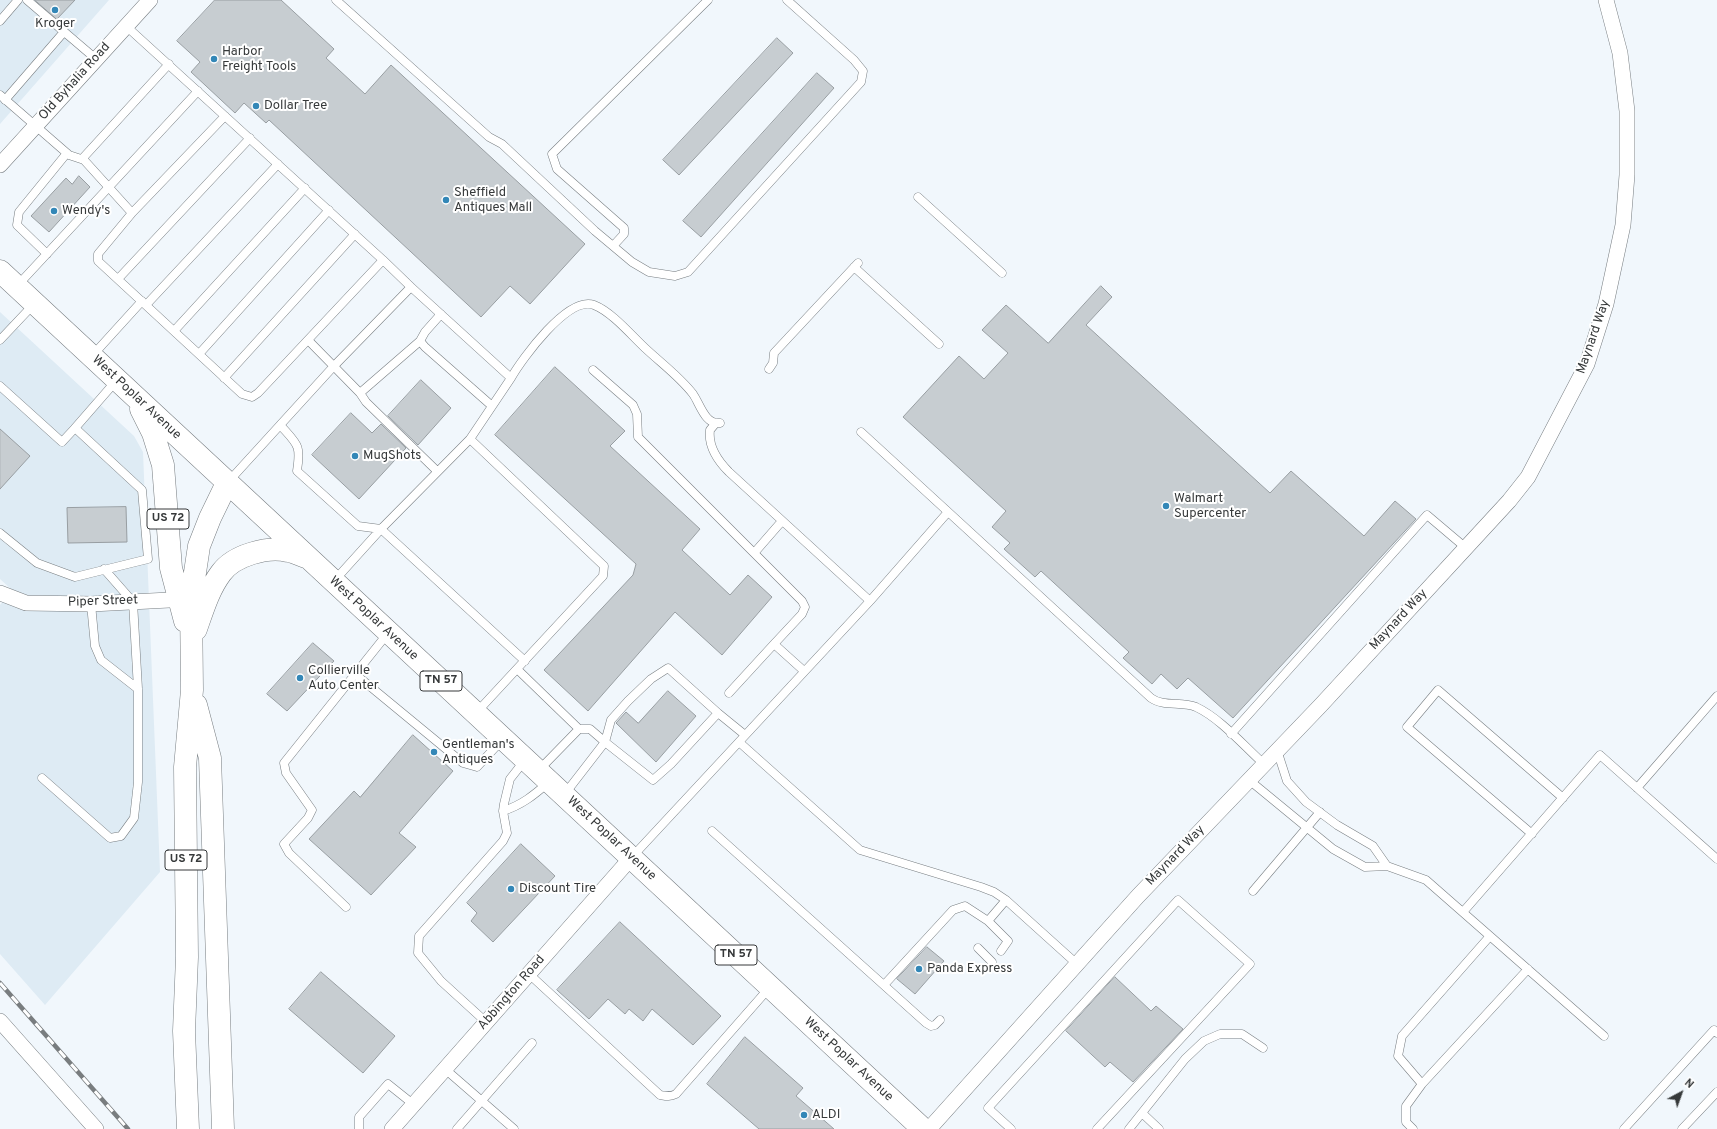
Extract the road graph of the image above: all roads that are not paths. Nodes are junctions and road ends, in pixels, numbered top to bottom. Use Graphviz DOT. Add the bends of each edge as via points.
graph roads {
  1 [pos="18,0"];
  2 [pos="27,0"];
  3 [pos="150,0"];
  4 [pos="336,0"];
  5 [pos="708,0"];
  6 [pos="787,0"];
  7 [pos="1606,0"];
  8 [pos="0,20"];
  9 [pos="126,26"];
  10 [pos="63,32"];
  11 [pos="96,59"];
  12 [pos="168,64"];
  13 [pos="198,91"];
  14 [pos="3,97"];
  15 [pos="225,116"];
  16 [pos="36,126"];
  17 [pos="250,138"];
  18 [pos="67,153"];
  19 [pos="82,159"];
  20 [pos="278,164"];
  21 [pos="0,165"];
  22 [pos="109,186"];
  23 [pos="305,188"];
  24 [pos="918,197"];
  25 [pos="328,210"];
  26 [pos="132,214"];
  27 [pos="355,234"];
  28 [pos="613,246"];
  29 [pos="47,254"];
  30 [pos="383,260"];
  31 [pos="0,271"];
  32 [pos="1002,273"];
  33 [pos="118,279"];
  34 [pos="17,286"];
  35 [pos="411,287"];
  36 [pos="144,303"];
  37 [pos="35,304"];
  38 [pos="441,314"];
  39 [pos="174,331"];
  40 [pos="1,338"];
  41 [pos="308,340"];
  42 [pos="420,341"];
  43 [pos="939,344"];
  44 [pos="199,354"];
  45 [pos="92,357"];
  46 [pos="333,367"];
  47 [pos="769,369"];
  48 [pos="593,370"];
  49 [pos="224,378"];
  50 [pos="511,378"];
  51 [pos="117,380"];
  52 [pos="0,386"];
  53 [pos="360,393"];
  54 [pos="136,398"];
  55 [pos="492,406"];
  56 [pos="281,426"];
  57 [pos="75,428"];
  58 [pos="861,432"];
  59 [pos="470,439"];
  60 [pos="437,471"];
  61 [pos="227,483"];
  62 [pos="948,512"];
  63 [pos="782,521"];
  64 [pos="381,529"];
  65 [pos="0,533"];
  66 [pos="1466,548"];
  67 [pos="755,552"];
  68 [pos="309,558"];
  69 [pos="104,569"];
  70 [pos="333,581"];
  71 [pos="0,594"];
  72 [pos="192,599"];
  73 [pos="870,601"];
  74 [pos="133,602"];
  75 [pos="91,604"];
  76 [pos="389,633"];
  77 [pos="774,644"];
  78 [pos="525,661"];
  79 [pos="517,669"];
  80 [pos="804,671"];
  81 [pos="355,674"];
  82 [pos="138,689"];
  83 [pos="192,690"];
  84 [pos="729,693"];
  85 [pos="1717,696"];
  86 [pos="718,712"];
  87 [pos="476,714"];
  88 [pos="579,729"];
  89 [pos="1231,734"];
  90 [pos="746,735"];
  91 [pos="503,739"];
  92 [pos="605,742"];
  93 [pos="739,742"];
  94 [pos="1278,750"];
  95 [pos="1264,764"];
  96 [pos="544,777"];
  97 [pos="42,778"];
  98 [pos="1249,780"];
  99 [pos="1637,788"];
  100 [pos="1563,798"];
  101 [pos="503,812"];
  102 [pos="1320,812"];
  103 [pos="1306,828"];
  104 [pos="712,831"];
  105 [pos="1532,834"];
  106 [pos="631,858"];
  107 [pos="1717,860"];
  108 [pos="1387,866"];
  109 [pos="1253,890"];
  110 [pos="1006,900"];
  111 [pos="346,907"];
  112 [pos="1463,912"];
  113 [pos="988,921"];
  114 [pos="1490,936"];
  115 [pos="978,948"];
  116 [pos="1002,951"];
  117 [pos="992,962"];
  118 [pos="1077,964"];
  119 [pos="1528,969"];
  120 [pos="529,974"];
  121 [pos="884,985"];
  122 [pos="770,987"];
  123 [pos="940,1020"];
  124 [pos="0,1021"];
  125 [pos="486,1022"];
  126 [pos="1717,1033"];
  127 [pos="1604,1036"];
  128 [pos="532,1043"];
  129 [pos="1263,1048"];
  130 [pos="445,1069"];
  131 [pos="1422,1084"];
  132 [pos="1717,1092"];
  133 [pos="482,1101"];
  134 [pos="413,1104"];
  135 [pos="1142,1113"];
  136 [pos="96,1129"];
  137 [pos="188,1129"];
  138 [pos="223,1129"];
  139 [pos="359,1129"];
  140 [pos="392,1129"];
  141 [pos="457,1129"];
  142 [pos="514,1129"];
  143 [pos="923,1129"];
  144 [pos="930,1129"];
  145 [pos="1011,1129"];
  146 [pos="1097,1129"];
  147 [pos="1129,1129"];
  148 [pos="1159,1129"];
  149 [pos="1413,1129"];
  150 [pos="1624,1129"];
  151 [pos="1682,1129"];
  1 -- 8 [label="lane"];
  2 -- 10 [label="lane"];
  3 -- 9 [label="street, Old Byhalia Road"];
  4 -- 28 [label="lane" via="489,137 502,144"];
  5 -- 28 [label="lane" via="552,154 557,169 624,228 624,234"];
  6 -- 28 [label="lane" via="854,60 863,71 861,82 688,272 675,276 649,272"];
  7 -- 66 [label="street, Maynard Way" via="1620,53 1627,111 1627,175 1623,225 1606,304 1587,364 1528,477 1509,502"];
  9 -- 11 [label="street, Old Byhalia Road"];
  9 -- 12 [label="lane"];
  10 -- 11 [label="lane"];
  10 -- 14 [label="lane"];
  11 -- 16 [label="street, Old Byhalia Road"];
  12 -- 13 [label="lane"];
  12 -- 19 [label="lane"];
  13 -- 15 [label="lane"];
  13 -- 22 [label="lane"];
  14 -- 16 [label="lane"];
  15 -- 17 [label="lane"];
  15 -- 26 [label="lane"];
  16 -- 18 [label="lane"];
  16 -- 21 [label="street, Old Byhalia Road"];
  17 -- 20 [label="lane"];
  17 -- 33 [label="lane"];
  18 -- 19 [label="lane"];
  18 -- 29 [label="lane" via="20,212 17,225"];
  19 -- 22 [label="lane"];
  20 -- 23 [label="lane"];
  20 -- 36 [label="lane"];
  22 -- 26 [label="lane"];
  22 -- 29 [label="lane"];
  23 -- 25 [label="lane"];
  23 -- 39 [label="lane"];
  24 -- 32 [label="lane"];
  25 -- 27 [label="lane"];
  25 -- 44 [label="lane"];
  26 -- 33 [label="lane" via="98,254 98,261"];
  27 -- 30 [label="lane"];
  27 -- 49 [label="lane"];
  29 -- 34 [label="lane"];
  30 -- 35 [label="lane"];
  30 -- 41 [label="lane"];
  31 -- 34 [label="main road, West Poplar Avenue / US 72"];
  33 -- 36 [label="lane"];
  34 -- 37 [label="main road, West Poplar Avenue / US 72"];
  35 -- 38 [label="lane"];
  35 -- 46 [label="lane"];
  36 -- 39 [label="lane"];
  36 -- 45 [label="lane"];
  37 -- 40 [label="lane"];
  37 -- 45 [label="main road, West Poplar Avenue / US 72"];
  38 -- 42 [label="lane"];
  38 -- 50 [label="lane"];
  39 -- 44 [label="lane"];
  41 -- 46 [label="lane"];
  41 -- 49 [label="lane" via="252,397 242,394"];
  42 -- 53 [label="lane"];
  42 -- 55 [label="lane"];
  43 -- 47 [label="lane" via="856,265 774,353 773,363"];
  44 -- 49 [label="lane"];
  45 -- 51 [label="main road, West Poplar Avenue / US 72"];
  46 -- 53 [label="lane"];
  46 -- 56 [label="lane"];
  48 -- 67 [label="lane" via="633,405 637,414 638,437"];
  50 -- 55 [label="lane"];
  50 -- 63 [label="lane" via="522,359 558,319 570,310 593,305 609,315 693,394 713,424 712,445 721,463"];
  51 -- 54 [label="main road, West Poplar Avenue / US 72"];
  51 -- 57 [label="lane"];
  52 -- 57 [label="lane" via="62,442"];
  53 -- 60 [label="lane" via="366,402"];
  54 -- 61 [label="main road, West Poplar Avenue / US 72"];
  54 -- 72 [label="main road, US 72" via="153,433 163,465 171,568"];
  55 -- 59 [label="lane"];
  56 -- 61 [label="lane"];
  56 -- 64 [label="lane" via="298,444 300,454 296,471 358,526"];
  57 -- 69 [label="lane" via="142,490 148,558"];
  58 -- 62 [label="lane"];
  59 -- 60 [label="lane"];
  59 -- 78 [label="lane" via="604,566 603,576"];
  60 -- 64 [label="lane"];
  61 -- 68 [label="main road, West Poplar Avenue / TN 57"];
  61 -- 72 [label="main road, US 72" via="200,546"];
  62 -- 73 [label="lane"];
  62 -- 89 [label="lane" via="1155,701 1197,708"];
  63 -- 67 [label="lane"];
  63 -- 73 [label="lane"];
  64 -- 70 [label="lane"];
  64 -- 78 [label="lane"];
  65 -- 69 [label="lane" via="37,563 75,577"];
  66 -- 89 [label="lane" via="1427,515"];
  66 -- 94 [label="street, Maynard Way"];
  67 -- 77 [label="lane" via="802,600 805,607 802,614"];
  68 -- 70 [label="main road, West Poplar Avenue / TN 57"];
  68 -- 72 [label="main road" via="288,551 270,550 248,554 222,571"];
  69 -- 74 [label="lane"];
  70 -- 76 [label="main road, West Poplar Avenue / TN 57"];
  71 -- 75 [label="street, Piper Street" via="26,603"];
  72 -- 74 [label="street, Piper Street"];
  72 -- 83 [label="main road, US 72"];
  73 -- 80 [label="lane"];
  74 -- 75 [label="street, Piper Street"];
  74 -- 82 [label="lane"];
  75 -- 82 [label="lane" via="95,646 101,660"];
  76 -- 81 [label="lane"];
  76 -- 87 [label="main road, West Poplar Avenue / TN 57"];
  77 -- 80 [label="lane"];
  77 -- 84 [label="lane"];
  78 -- 79 [label="lane"];
  79 -- 87 [label="lane"];
  79 -- 88 [label="lane"];
  80 -- 90 [label="lane"];
  81 -- 91 [label="lane" via="463,763 477,767"];
  81 -- 111 [label="lane" via="284,763 286,773 312,810 284,844 285,847 289,854"];
  82 -- 97 [label="lane" via="138,782 134,818 120,836 110,838"];
  83 -- 137 [label="main road, US 72" via="184,766 184,1031"];
  83 -- 138 [label="main road, US 72" via="210,758"];
  85 -- 99 [label="lane"];
  86 -- 90 [label="lane"];
  86 -- 92 [label="lane" via="653,780"];
  86 -- 92 [label="lane" via="668,668 651,679 611,720"];
  87 -- 91 [label="main road, West Poplar Avenue / TN 57"];
  88 -- 92 [label="lane" via="590,729"];
  88 -- 96 [label="lane"];
  89 -- 95 [label="lane"];
  90 -- 93 [label="lane"];
  91 -- 96 [label="main road, West Poplar Avenue / TN 57"];
  92 -- 96 [label="lane"];
  93 -- 106 [label="lane"];
  93 -- 110 [label="lane" via="860,850 981,887"];
  94 -- 95 [label="street, Maynard Way"];
  94 -- 102 [label="lane" via="1287,781 1306,802"];
  95 -- 98 [label="street, Maynard Way"];
  96 -- 101 [label="lane" via="531,798"];
  96 -- 101 [label="lane" via="510,779"];
  96 -- 106 [label="main road, West Poplar Avenue / TN 57"];
  98 -- 103 [label="lane"];
  98 -- 118 [label="street, Maynard Way"];
  99 -- 100 [label="lane" via="1600,755"];
  99 -- 107 [label="lane"];
  100 -- 105 [label="lane"];
  100 -- 105 [label="lane" via="1438,690 1407,727"];
  101 -- 125 [label="lane" via="507,833 503,841 419,936 418,953 441,981"];
  102 -- 103 [label="lane"];
  102 -- 108 [label="lane" via="1373,846"];
  103 -- 108 [label="lane" via="1333,849 1365,867"];
  103 -- 109 [label="lane"];
  104 -- 121 [label="lane"];
  105 -- 112 [label="lane"];
  106 -- 120 [label="street, Abbington Road"];
  106 -- 122 [label="main road, West Poplar Avenue / TN 57"];
  108 -- 112 [label="lane" via="1426,880"];
  110 -- 113 [label="lane"];
  110 -- 118 [label="lane"];
  112 -- 114 [label="lane"];
  113 -- 116 [label="lane" via="1008,942"];
  113 -- 121 [label="lane" via="966,906 953,910"];
  114 -- 119 [label="lane"];
  114 -- 131 [label="lane" via="1402,1036 1398,1056"];
  115 -- 117 [label="lane"];
  118 -- 144 [label="street, Maynard Way"];
  119 -- 127 [label="lane"];
  119 -- 131 [label="lane"];
  120 -- 122 [label="lane" via="660,1095 666,1096 676,1094"];
  120 -- 125 [label="street, Abbington Road"];
  121 -- 123 [label="lane" via="931,1026"];
  122 -- 143 [label="main road, West Poplar Avenue / TN 57"];
  124 -- 136 [label="street"];
  125 -- 130 [label="street, Abbington Road"];
  126 -- 150 [label="lane" via="1714,1030"];
  128 -- 133 [label="lane"];
  129 -- 135 [label="lane" via="1242,1034 1220,1034 1204,1041 1184,1059"];
  130 -- 133 [label="lane"];
  130 -- 134 [label="street, Abbington Road"];
  131 -- 149 [label="lane" via="1406,1106 1406,1122"];
  132 -- 151 [label="lane"];
  133 -- 141 [label="lane"];
  133 -- 142 [label="lane"];
  134 -- 139 [label="lane" via="388,1084 359,1117"];
  134 -- 140 [label="street, Abbington Road"];
  135 -- 147 [label="lane"];
  135 -- 148 [label="lane"];
  145 -- 146 [label="lane" via="988,1108 1178,900 1250,964"];
}
